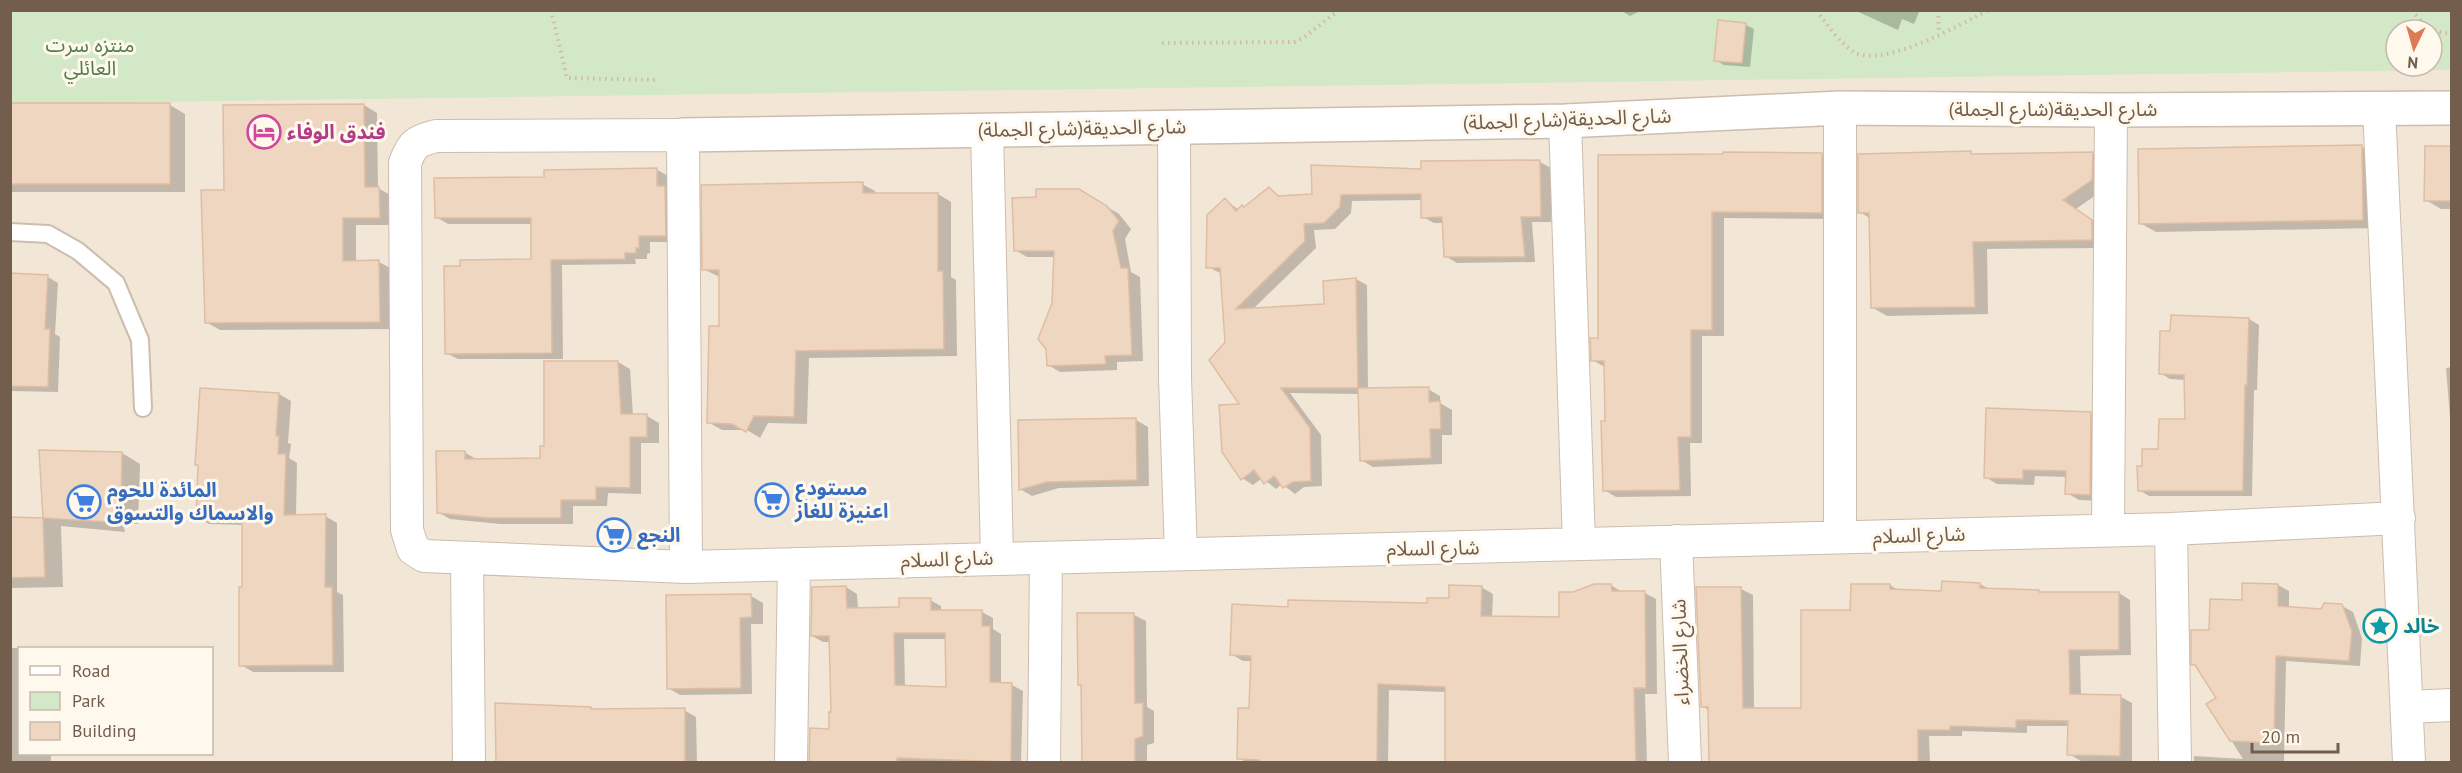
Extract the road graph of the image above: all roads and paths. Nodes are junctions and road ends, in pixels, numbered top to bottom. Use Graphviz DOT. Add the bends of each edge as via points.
graph roads {
  1 [pos="551,10"];
  2 [pos="1339,10"];
  3 [pos="1817,10"];
  4 [pos="1938,10"];
  5 [pos="1989,10"];
  6 [pos="2412,10"];
  7 [pos="2451,33"];
  8 [pos="1939,34"];
  9 [pos="1162,44"];
  10 [pos="657,80"];
  11 [pos="1840,108"];
  12 [pos="2379,108"];
  13 [pos="2451,108"];
  14 [pos="2111,110"];
  15 [pos="1565,121"];
  16 [pos="1174,127"];
  17 [pos="987,130"];
  18 [pos="683,135"];
  19 [pos="10,232"];
  20 [pos="143,408"];
  21 [pos="2399,518"];
  22 [pos="2108,529"];
  23 [pos="2171,529"];
  24 [pos="1840,537"];
  25 [pos="1676,541"];
  26 [pos="1579,544"];
  27 [pos="1180,554"];
  28 [pos="997,558"];
  29 [pos="1046,558"];
  30 [pos="467,559"];
  31 [pos="794,564"];
  32 [pos="686,567"];
  33 [pos="2451,705"];
  34 [pos="2408,706"];
  35 [pos="469,762"];
  36 [pos="791,762"];
  37 [pos="1044,762"];
  38 [pos="1685,762"];
  39 [pos="2175,762"];
  40 [pos="2409,762"];
  1 -- 10 [label="path" via="567,78"];
  2 -- 9 [label="path" via="1294,42"];
  3 -- 8 [label="path" via="1854,52 1878,56 1902,51"];
  4 -- 8 [label="path"];
  5 -- 8 [label="path"];
  6 -- 7 [label="path" via="2422,24 2444,34"];
  11 -- 14 [label="street, شارع الحديقة(شارع الجملة)"];
  11 -- 15 [label="street, شارع الحديقة(شارع الجملة)"];
  11 -- 24 [label="street"];
  12 -- 13 [label="street, شارع الحديقة(شارع الجملة)"];
  12 -- 14 [label="street, شارع الحديقة(شارع الجملة)"];
  12 -- 21 [label="street"];
  14 -- 22 [label="street"];
  15 -- 16 [label="street, شارع الحديقة(شارع الجملة)"];
  15 -- 26 [label="street"];
  16 -- 17 [label="street, شارع الحديقة(شارع الجملة)"];
  16 -- 27 [label="street"];
  17 -- 18 [label="street, شارع الحديقة(شارع الجملة)"];
  17 -- 28 [label="street"];
  18 -- 30 [label="street, شارع السلام" via="436,136 422,139 411,148 405,163 407,530 413,549 424,556"];
  18 -- 32 [label="street"];
  19 -- 20 [label="lane" via="48,234 78,251 116,283 140,340"];
  21 -- 23 [label="street, شارع السلام"];
  21 -- 34 [label="street"];
  22 -- 23 [label="street, شارع السلام"];
  22 -- 24 [label="street, شارع السلام"];
  23 -- 39 [label="street"];
  24 -- 25 [label="street, شارع السلام"];
  25 -- 26 [label="street, شارع السلام"];
  25 -- 38 [label="street, شارع الخضراء"];
  26 -- 27 [label="street, شارع السلام"];
  27 -- 29 [label="street, شارع السلام"];
  28 -- 29 [label="street, شارع السلام"];
  28 -- 31 [label="street, شارع السلام"];
  29 -- 37 [label="street"];
  30 -- 32 [label="street, شارع السلام"];
  30 -- 35 [label="street"];
  31 -- 32 [label="street, شارع السلام"];
  31 -- 36 [label="street"];
  33 -- 34 [label="street"];
  34 -- 40 [label="street"];
}
